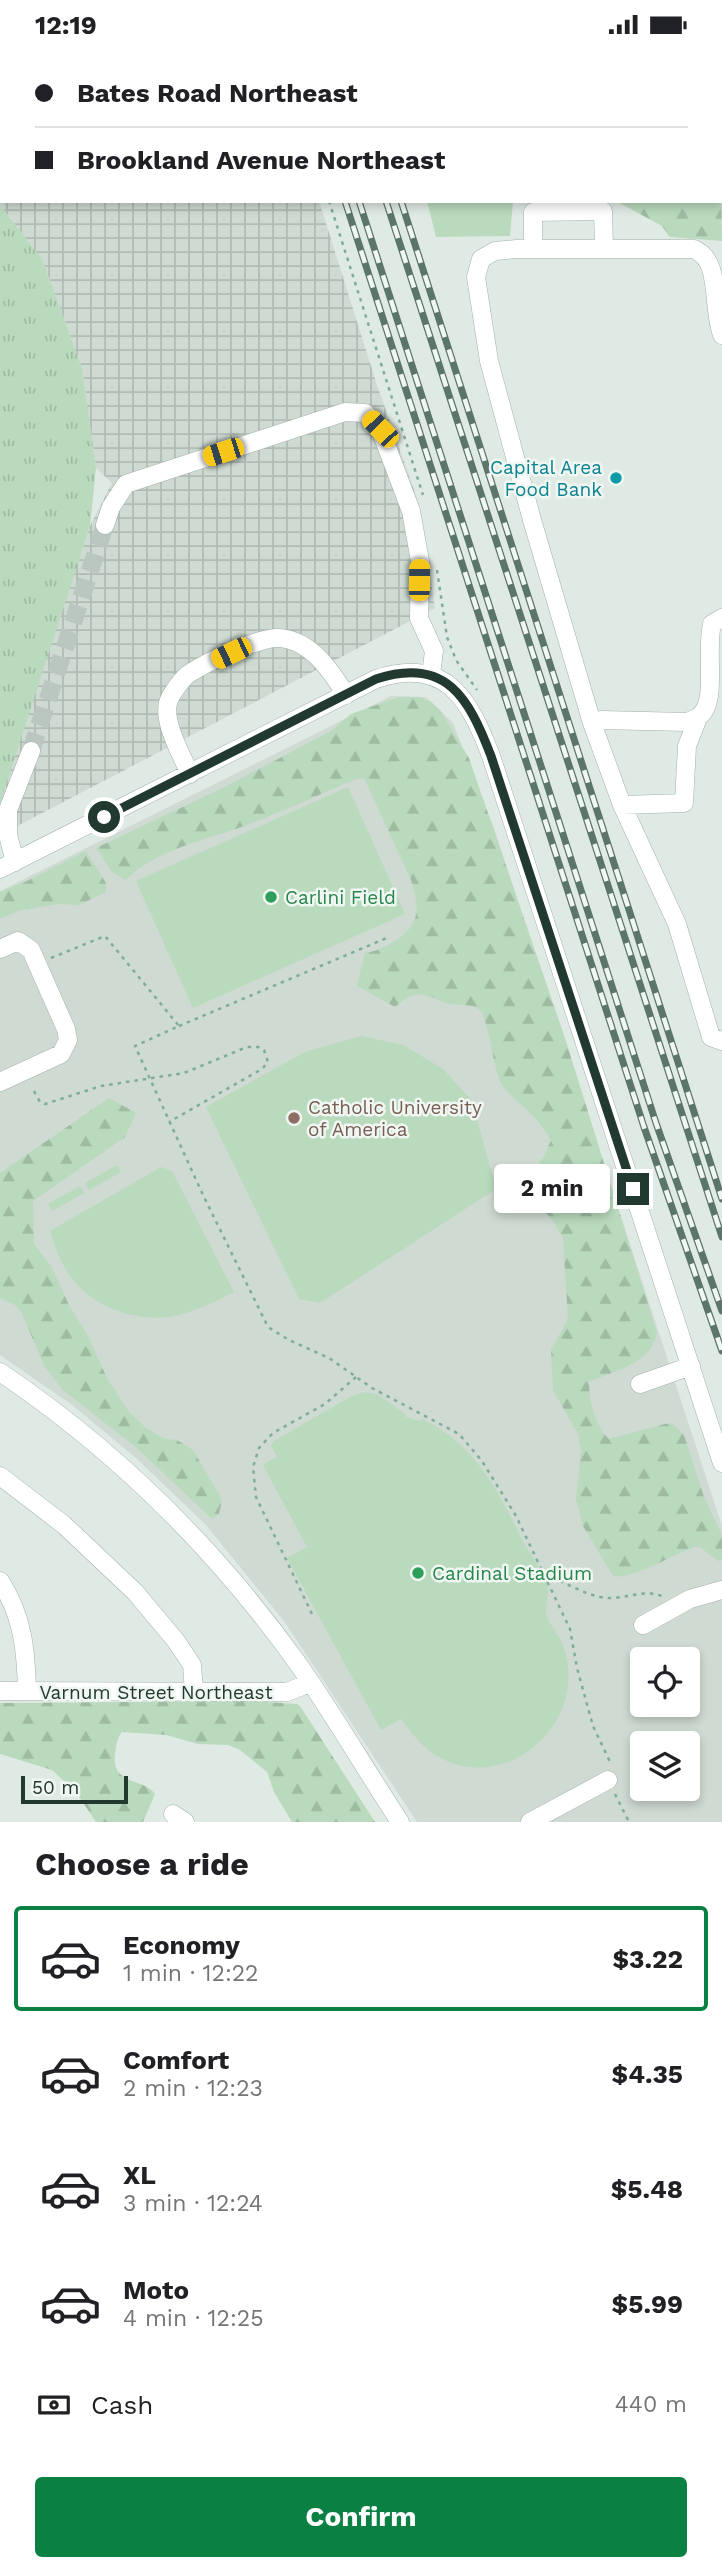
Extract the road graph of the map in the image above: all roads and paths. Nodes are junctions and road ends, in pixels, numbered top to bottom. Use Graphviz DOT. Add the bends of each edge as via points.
graph roads {
  1 [pos="533,249"];
  2 [pos="604,249"];
  3 [pos="722,335"];
  4 [pos="105,525"];
  5 [pos="722,618"];
  6 [pos="431,675"];
  7 [pos="346,695"];
  8 [pos="698,718"];
  9 [pos="592,723"];
  10 [pos="31,751"];
  11 [pos="190,774"];
  12 [pos="622,805"];
  13 [pos="7,865"];
  14 [pos="389,937"];
  15 [pos="0,949"];
  16 [pos="37,963"];
  17 [pos="179,1026"];
  18 [pos="722,1041"];
  19 [pos="150,1080"];
  20 [pos="0,1082"];
  21 [pos="34,1091"];
  22 [pos="169,1122"];
  23 [pos="691,1366"];
  24 [pos="0,1372"];
  25 [pos="356,1377"];
  26 [pos="640,1384"];
  27 [pos="722,1463"];
  28 [pos="0,1476"];
  29 [pos="544,1575"];
  30 [pos="0,1581"];
  31 [pos="722,1590"];
  32 [pos="682,1604"];
  33 [pos="312,1615"];
  34 [pos="643,1625"];
  35 [pos="310,1683"];
  36 [pos="0,1691"];
  37 [pos="27,1691"];
  38 [pos="194,1691"];
  39 [pos="608,1780"];
  40 [pos="400,1822"];
  41 [pos="530,1822"];
  42 [pos="629,1822"];
  1 -- 2 [label="street"];
  1 -- 2 [label="street" via="533,212 603,211"];
  1 -- 9 [label="street" via="495,251 481,259 476,277 489,362"];
  2 -- 3 [label="street" via="694,249 706,253 717,272"];
  4 -- 6 [label="street" via="126,484 345,412 365,413 380,429 411,511 420,561 419,618 434,651"];
  5 -- 8 [label="street" via="712,624 709,636 709,695"];
  6 -- 7 [label="street" via="391,674"];
  6 -- 23 [label="street" via="450,685 467,703 491,756"];
  7 -- 11 [label="street"];
  7 -- 11 [label="street" via="327,664 300,645 279,638 253,642 187,674 168,703 170,726"];
  8 -- 9 [label="street"];
  8 -- 12 [label="street" via="687,745 684,803"];
  9 -- 12 [label="street"];
  10 -- 13 [label="street" via="8,810"];
  11 -- 13 [label="street"];
  12 -- 18 [label="street" via="677,924 711,1037"];
  14 -- 17 [label="path"];
  15 -- 16 [label="street" via="18,941 31,950"];
  16 -- 17 [label="path" via="105,936"];
  16 -- 20 [label="street" via="66,1029 66,1048"];
  17 -- 19 [label="path" via="135,1046"];
  19 -- 21 [label="path" via="101,1086 45,1104"];
  19 -- 22 [label="path"];
  19 -- 22 [label="path" via="198,1069 247,1047 258,1047 267,1055 262,1069"];
  22 -- 25 [label="path" via="268,1327"];
  23 -- 26 [label="street"];
  23 -- 27 [label="street"];
  24 -- 35 [label="street" via="75,1425 160,1500 225,1570"];
  25 -- 29 [label="path" via="459,1434 516,1516"];
  25 -- 33 [label="path" via="324,1404 272,1433 259,1448 253,1467 256,1497"];
  28 -- 38 [label="street" via="64,1525 135,1592 192,1665"];
  29 -- 32 [label="path" via="600,1597 618,1599 648,1592"];
  29 -- 39 [label="path" via="570,1629 593,1726 611,1764"];
  30 -- 37 [label="street" via="21,1626"];
  31 -- 32 [label="street"];
  32 -- 34 [label="street"];
  35 -- 38 [label="street, Varnum Street Northeast" via="287,1692"];
  35 -- 40 [label="street"];
  36 -- 37 [label="street, Varnum Street Northeast"];
  37 -- 38 [label="street, Varnum Street Northeast"];
  39 -- 41 [label="street"];
  39 -- 42 [label="path"];
}
